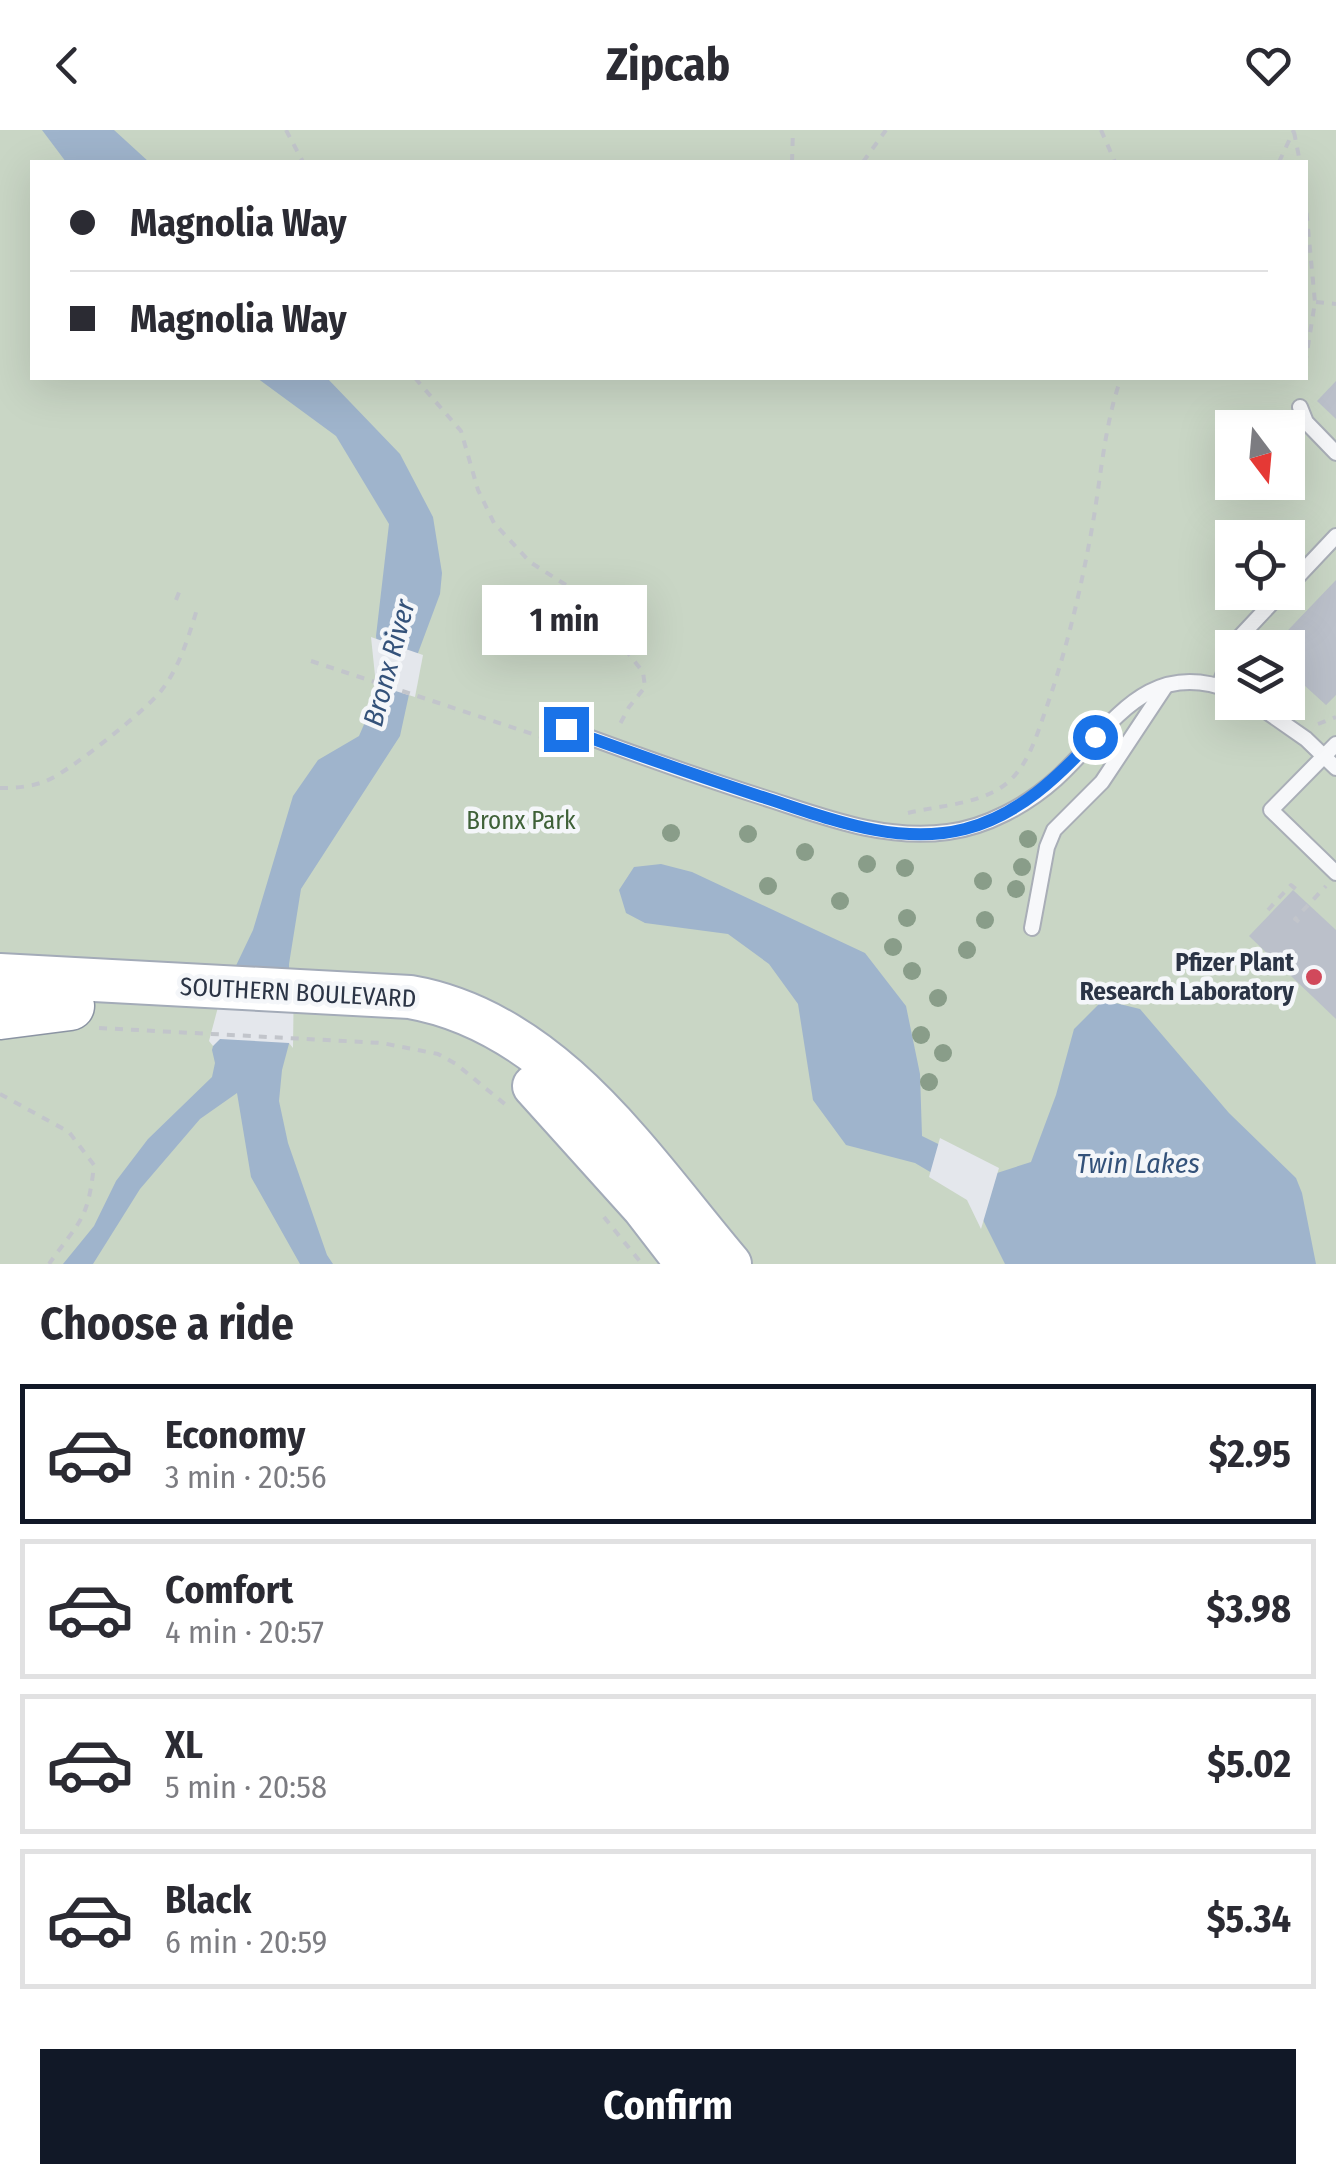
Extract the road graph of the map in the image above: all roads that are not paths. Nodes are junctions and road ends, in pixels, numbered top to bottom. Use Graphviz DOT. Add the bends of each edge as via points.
graph roads {
  1 [pos="1300,407"];
  2 [pos="1336,453"];
  3 [pos="1336,536"];
  4 [pos="1305,569"];
  5 [pos="1266,610"];
  6 [pos="1247,630"];
  7 [pos="1166,686"];
  8 [pos="1215,687"];
  9 [pos="1279,720"];
  10 [pos="565,737"];
  11 [pos="1336,744"];
  12 [pos="1324,756"];
  13 [pos="1336,768"];
  14 [pos="1332,878"];
  15 [pos="1032,928"];
  16 [pos="0,975"];
  17 [pos="0,1001"];
  18 [pos="208,1011"];
  19 [pos="0,1015"];
  20 [pos="83,1017"];
  21 [pos="351,1018"];
  22 [pos="687,1264"];
  23 [pos="730,1264"];
  1 -- 2 [label="lane"];
  3 -- 4 [label="lane"];
  5 -- 6 [label="lane"];
  7 -- 8 [label="lane"];
  7 -- 10 [label="lane" via="1132,701 1055,780 1006,814 948,832 884,832 835,820 615,747"];
  7 -- 15 [label="lane" via="1102,782 1054,830"];
  9 -- 12 [label="lane"];
  11 -- 12 [label="lane"];
  12 -- 13 [label="lane"];
  12 -- 14 [label="lane" via="1271,810"];
  16 -- 18 [label="main road, SOUTHERN BOULEVARD"];
  17 -- 20 [label="main road, SOUTHERN BOULEVARD"];
  18 -- 20 [label="main road, SOUTHERN BOULEVARD"];
  18 -- 21 [label="main road, SOUTHERN BOULEVARD"];
  19 -- 20 [label="highway"];
  21 -- 22 [label="main road, SOUTHERN BOULEVARD" via="442,1031 506,1064 560,1112"];
  21 -- 23 [label="main road, SOUTHERN BOULEVARD" via="410,997 485,1020 534,1051 626,1139"];
}
